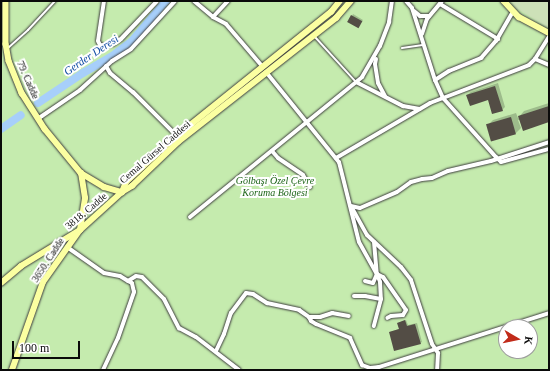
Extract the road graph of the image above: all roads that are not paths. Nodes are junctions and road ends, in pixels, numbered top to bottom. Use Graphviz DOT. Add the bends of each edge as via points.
graph roads {
  1 [pos="6,1"];
  2 [pos="48,1"];
  3 [pos="55,1"];
  4 [pos="104,1"];
  5 [pos="157,1"];
  6 [pos="175,1"];
  7 [pos="194,1"];
  8 [pos="228,1"];
  9 [pos="340,1"];
  10 [pos="351,1"];
  11 [pos="392,1"];
  12 [pos="406,1"];
  13 [pos="504,1"];
  14 [pos="441,2"];
  15 [pos="48,7"];
  16 [pos="412,8"];
  17 [pos="513,11"];
  18 [pos="429,15"];
  19 [pos="213,17"];
  20 [pos="3,29"];
  21 [pos="549,33"];
  22 [pos="422,35"];
  23 [pos="314,36"];
  24 [pos="549,37"];
  25 [pos="498,39"];
  26 [pos="424,44"];
  27 [pos="7,48"];
  28 [pos="402,48"];
  29 [pos="376,56"];
  30 [pos="535,59"];
  31 [pos="549,65"];
  32 [pos="106,66"];
  33 [pos="262,66"];
  34 [pos="266,72"];
  35 [pos="435,80"];
  36 [pos="356,82"];
  37 [pos="385,97"];
  38 [pos="443,98"];
  39 [pos="420,109"];
  40 [pos="39,118"];
  41 [pos="308,123"];
  42 [pos="173,132"];
  43 [pos="549,142"];
  44 [pos="549,149"];
  45 [pos="272,151"];
  46 [pos="496,157"];
  47 [pos="336,158"];
  48 [pos="81,173"];
  49 [pos="310,187"];
  50 [pos="122,192"];
  51 [pos="352,206"];
  52 [pos="190,217"];
  53 [pos="80,230"];
  54 [pos="372,239"];
  55 [pos="67,247"];
  56 [pos="377,274"];
  57 [pos="128,281"];
  58 [pos="366,281"];
  59 [pos="1,283"];
  60 [pos="354,296"];
  61 [pos="381,299"];
  62 [pos="549,313"];
  63 [pos="348,316"];
  64 [pos="309,317"];
  65 [pos="387,318"];
  66 [pos="374,326"];
  67 [pos="436,349"];
  68 [pos="216,351"];
  69 [pos="379,367"];
  70 [pos="14,368"];
  71 [pos="103,370"];
  72 [pos="239,370"];
  73 [pos="367,370"];
  74 [pos="437,370"];
  1 -- 20 [label="street, 79. Cadde"];
  2 -- 15 [label="lane"];
  3 -- 15 [label="lane"];
  4 -- 5 [label="street" via="98,41 104,46 121,39"];
  6 -- 32 [label="street" via="142,39"];
  7 -- 19 [label="street"];
  8 -- 19 [label="street"];
  9 -- 33 [label="street, Cemal Gürsel Caddesi" via="331,12"];
  10 -- 23 [label="street, Cemal Gürsel Caddesi" via="336,18"];
  11 -- 29 [label="street" via="385,34"];
  12 -- 16 [label="street"];
  13 -- 17 [label="street"];
  14 -- 18 [label="street"];
  14 -- 25 [label="street"];
  15 -- 27 [label="lane" via="28,30"];
  16 -- 18 [label="street" via="420,16"];
  16 -- 22 [label="street"];
  17 -- 21 [label="street"];
  17 -- 25 [label="street"];
  18 -- 22 [label="street"];
  19 -- 33 [label="street" via="226,24"];
  20 -- 27 [label="street, 79. Cadde"];
  22 -- 26 [label="street"];
  23 -- 34 [label="street, Cemal Gürsel Caddesi"];
  23 -- 36 [label="lane"];
  24 -- 30 [label="street"];
  25 -- 35 [label="street" via="481,58 449,71"];
  26 -- 28 [label="lane"];
  26 -- 35 [label="street"];
  27 -- 40 [label="street, 79. Cadde" via="9,61 22,93"];
  29 -- 36 [label="street"];
  29 -- 37 [label="street" via="378,83"];
  30 -- 31 [label="street"];
  30 -- 38 [label="street" via="529,65"];
  32 -- 40 [label="street" via="80,90"];
  32 -- 42 [label="street" via="110,73"];
  33 -- 50 [label="street, Cemal Gürsel Caddesi" via="172,139 126,182"];
  34 -- 41 [label="street"];
  34 -- 50 [label="street, Cemal Gürsel Caddesi" via="178,142 132,186"];
  35 -- 38 [label="street"];
  36 -- 37 [label="street"];
  36 -- 41 [label="street"];
  37 -- 39 [label="street" via="403,106"];
  38 -- 39 [label="street"];
  38 -- 46 [label="street"];
  39 -- 47 [label="street"];
  40 -- 48 [label="street, 79. Cadde"];
  41 -- 45 [label="street"];
  41 -- 47 [label="street"];
  43 -- 46 [label="street"];
  44 -- 46 [label="street" via="501,162"];
  45 -- 49 [label="street" via="303,175"];
  45 -- 52 [label="street"];
  46 -- 51 [label="street" via="432,178 411,182 397,192 360,208"];
  47 -- 51 [label="street"];
  48 -- 50 [label="street, 79. Cadde" via="104,187"];
  48 -- 53 [label="street" via="85,198"];
  50 -- 53 [label="street, 3818. Cadde"];
  51 -- 54 [label="street"];
  51 -- 56 [label="street" via="359,242"];
  53 -- 55 [label="street, 3650. Cadde"];
  53 -- 59 [label="street, 3818. Cadde" via="22,266"];
  54 -- 56 [label="street"];
  54 -- 67 [label="street" via="401,266 411,280 432,344"];
  55 -- 57 [label="street" via="104,272"];
  55 -- 70 [label="street, 3650. Cadde" via="39,292"];
  56 -- 58 [label="street" via="373,283"];
  56 -- 61 [label="street"];
  56 -- 65 [label="street" via="383,277 406,310 403,315"];
  57 -- 68 [label="street" via="136,276 142,277 164,299 179,328"];
  57 -- 71 [label="street" via="132,283 134,292 118,338"];
  60 -- 61 [label="street"];
  61 -- 66 [label="street"];
  62 -- 67 [label="street"];
  63 -- 64 [label="street" via="332,312 320,317"];
  64 -- 68 [label="street" via="299,310 267,303 253,294 246,293 231,313"];
  64 -- 69 [label="street" via="316,324 350,338 362,365 370,368"];
  67 -- 69 [label="street"];
  67 -- 74 [label="street"];
  68 -- 72 [label="street"];
  69 -- 73 [label="street"];
}
